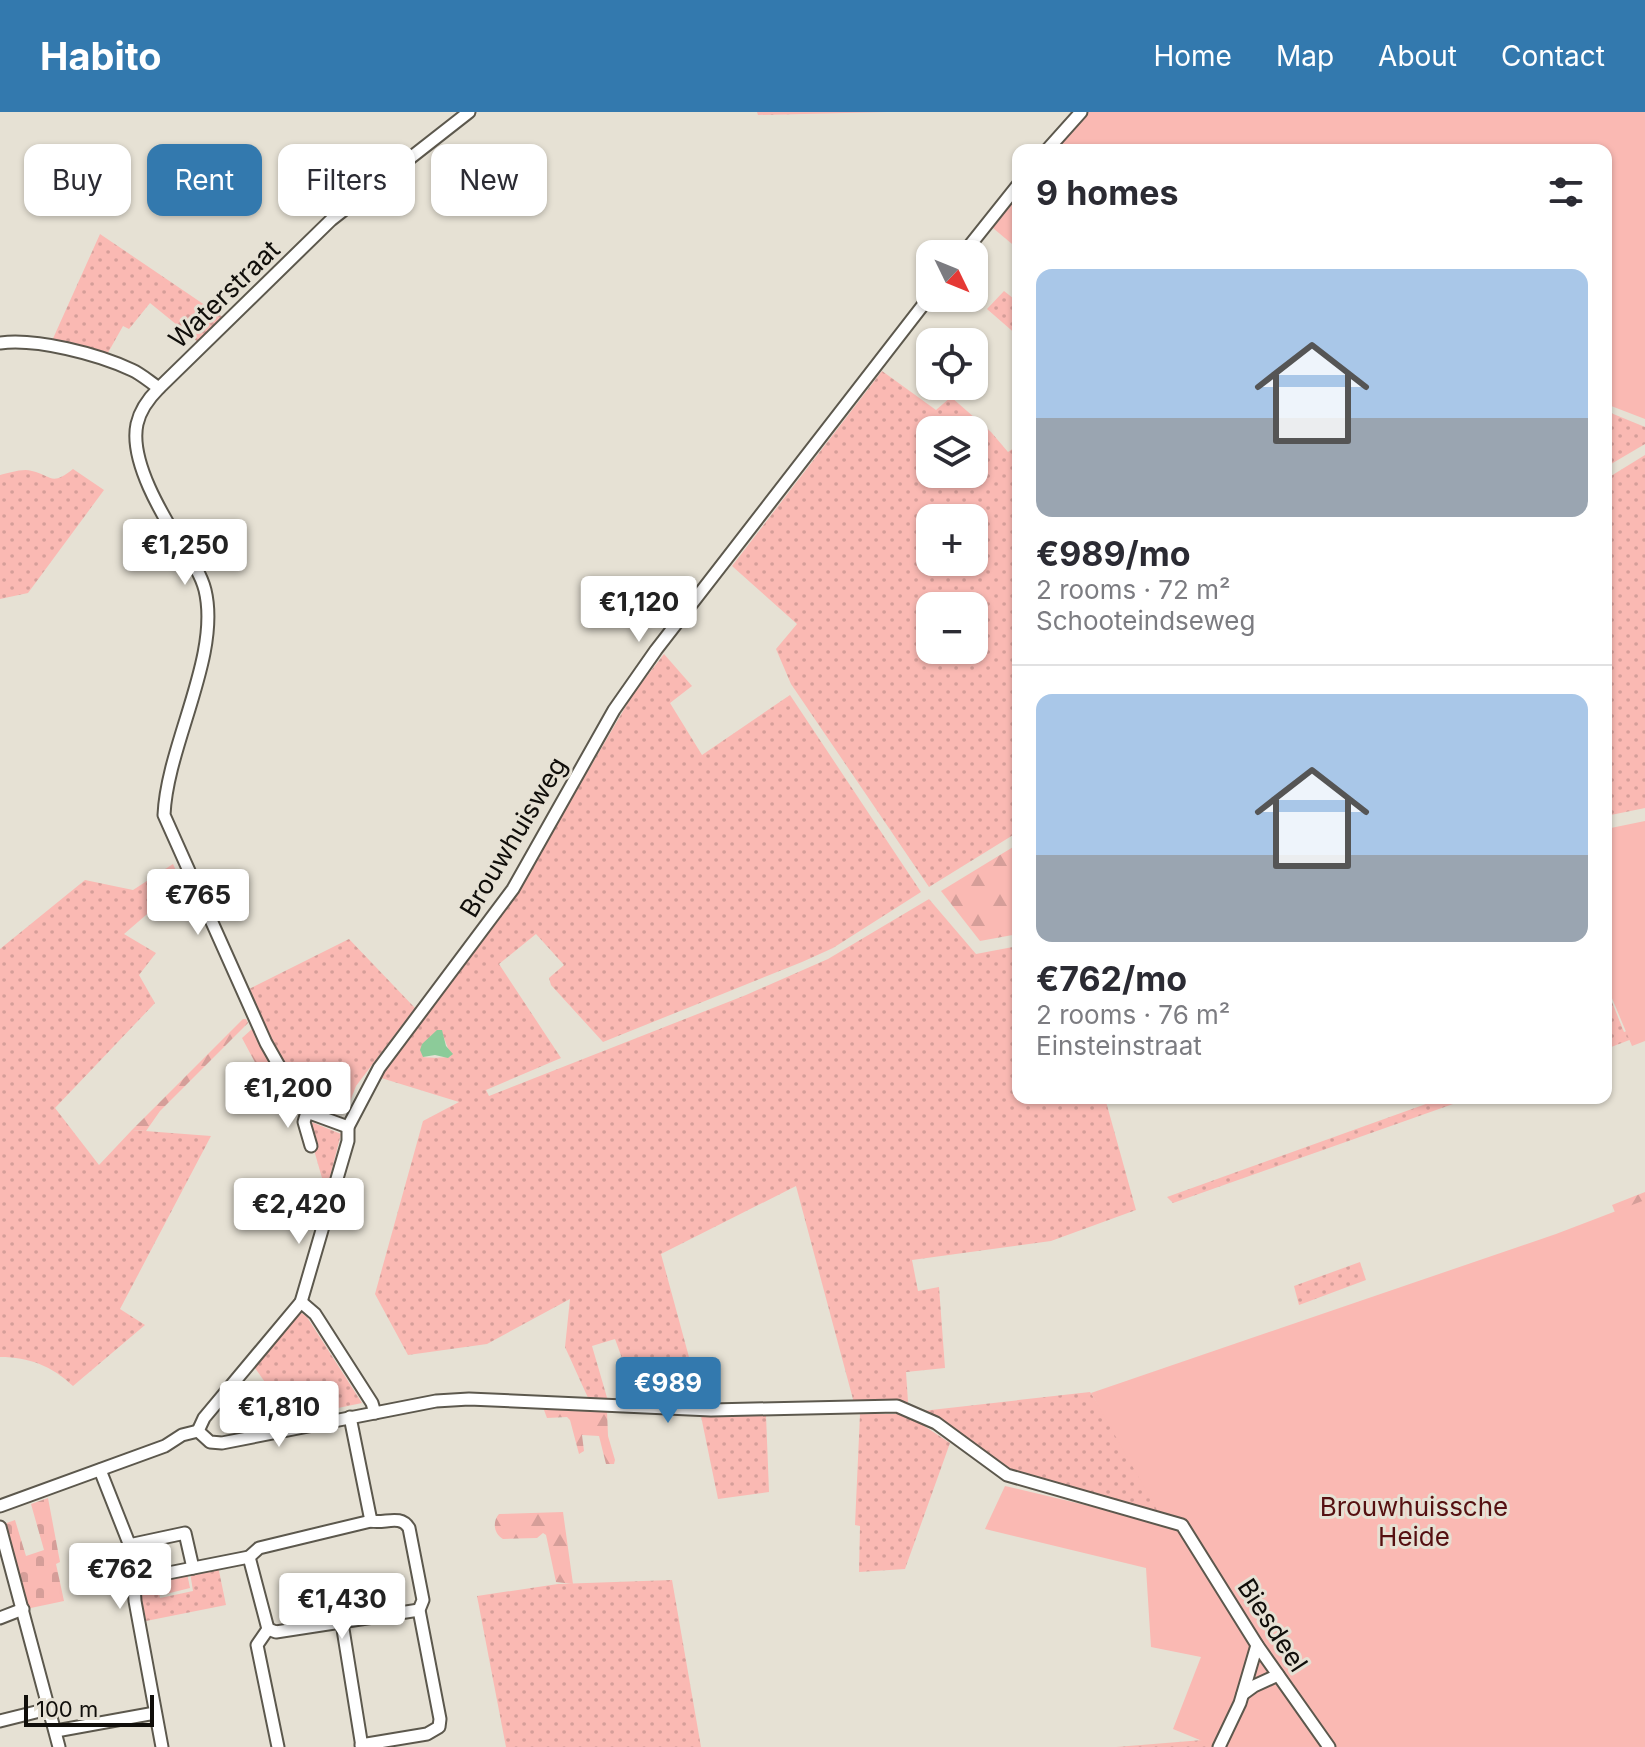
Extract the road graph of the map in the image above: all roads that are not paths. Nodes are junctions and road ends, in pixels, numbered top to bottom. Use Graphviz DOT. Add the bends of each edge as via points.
graph roads {
  1 [pos="469,112"];
  2 [pos="1081,112"];
  3 [pos="1052,144"];
  4 [pos="1012,193"];
  5 [pos="974,240"];
  6 [pos="918,312"];
  7 [pos="0,343"];
  8 [pos="159,388"];
  9 [pos="307,1112"];
  10 [pos="348,1127"];
  11 [pos="311,1146"];
  12 [pos="301,1302"];
  13 [pos="375,1413"];
  14 [pos="350,1417"];
  15 [pos="198,1431"];
  16 [pos="100,1470"];
  17 [pos="0,1506"];
  18 [pos="371,1521"];
  19 [pos="0,1527"];
  20 [pos="129,1545"];
  21 [pos="249,1557"];
  22 [pos="193,1568"];
  23 [pos="135,1575"];
  24 [pos="23,1609"];
  25 [pos="419,1610"];
  26 [pos="0,1618"];
  27 [pos="342,1623"];
  28 [pos="268,1629"];
  29 [pos="1257,1645"];
  30 [pos="1278,1675"];
  31 [pos="1243,1694"];
  32 [pos="48,1709"];
  33 [pos="155,1713"];
  34 [pos="0,1721"];
  35 [pos="56,1731"];
  36 [pos="362,1746"];
  37 [pos="59,1747"];
  38 [pos="162,1747"];
  39 [pos="278,1747"];
  40 [pos="1219,1747"];
  41 [pos="1329,1747"];
  1 -- 8 [label="street, Waterstraat" via="331,220"];
  2 -- 3 [label="street"];
  4 -- 5 [label="street"];
  6 -- 10 [label="street, Brouwhuisweg" via="637,677 513,889 379,1068"];
  7 -- 8 [label="street" via="29,342 101,359 133,370"];
  8 -- 9 [label="street, Waterstraat" via="140,413 135,440 167,521 205,587 208,621 164,815 266,1043"];
  9 -- 10 [label="street"];
  9 -- 11 [label="street" via="304,1122"];
  10 -- 12 [label="street, Brouwhuisweg"];
  12 -- 13 [label="street" via="315,1314"];
  12 -- 15 [label="street, Brouwhuisweg"];
  13 -- 14 [label="street"];
  13 -- 29 [label="street, Biesdeel" via="469,1399 711,1410 897,1406 936,1423 1007,1475 1182,1525"];
  14 -- 15 [label="street" via="222,1443 210,1442"];
  14 -- 18 [label="street"];
  15 -- 16 [label="street"];
  16 -- 17 [label="street"];
  16 -- 20 [label="street"];
  18 -- 21 [label="street" via="259,1548"];
  18 -- 25 [label="street" via="399,1519 409,1528 423,1600"];
  19 -- 24 [label="street"];
  20 -- 22 [label="street" via="185,1533"];
  20 -- 23 [label="street"];
  21 -- 22 [label="street"];
  21 -- 28 [label="street"];
  22 -- 23 [label="street"];
  23 -- 33 [label="street"];
  24 -- 26 [label="street"];
  24 -- 32 [label="street"];
  25 -- 27 [label="street"];
  25 -- 36 [label="street" via="439,1727"];
  27 -- 28 [label="street"];
  27 -- 36 [label="street"];
  28 -- 39 [label="street" via="257,1645"];
  29 -- 30 [label="street, Biesdeel"];
  29 -- 31 [label="street"];
  30 -- 31 [label="street"];
  30 -- 41 [label="street, Biesdeel"];
  31 -- 40 [label="street"];
  32 -- 34 [label="street"];
  32 -- 35 [label="street"];
  33 -- 35 [label="street"];
  33 -- 38 [label="street"];
  35 -- 37 [label="street"];
}
